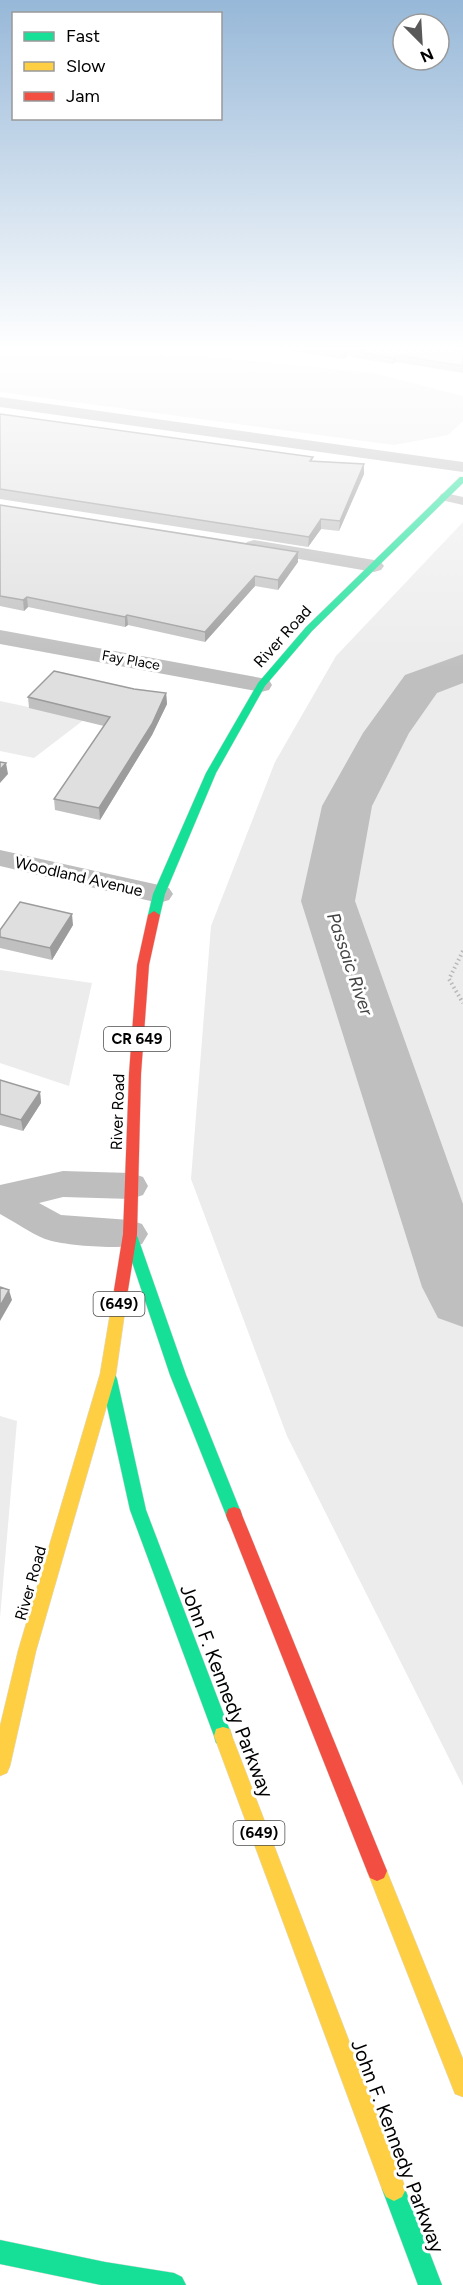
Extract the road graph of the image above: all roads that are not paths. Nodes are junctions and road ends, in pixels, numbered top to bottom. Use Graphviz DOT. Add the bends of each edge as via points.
graph roads {
  1 [pos="395,457"];
  2 [pos="463,466"];
  3 [pos="463,479"];
  4 [pos="445,497"];
  5 [pos="463,501"];
  6 [pos="234,543"];
  7 [pos="374,566"];
  8 [pos="0,637"];
  9 [pos="261,685"];
  10 [pos="0,858"];
  11 [pos="159,894"];
  12 [pos="131,1186"];
  13 [pos="0,1198"];
  14 [pos="130,1234"];
  15 [pos="108,1374"];
  16 [pos="0,1766"];
  17 [pos="463,2086"];
  18 [pos="0,2252"];
  19 [pos="174,2285"];
  20 [pos="430,2285"];
  1 -- 2 [label="street"];
  3 -- 4 [label="main road, River Road / CR 649"];
  4 -- 5 [label="lane"];
  4 -- 7 [label="main road, River Road / CR 649"];
  6 -- 7 [label="street"];
  7 -- 9 [label="main road, River Road / CR 649" via="309,629"];
  8 -- 9 [label="street, Fay Place"];
  9 -- 11 [label="main road, River Road / CR 649" via="211,773"];
  10 -- 11 [label="street, Woodland Avenue"];
  11 -- 12 [label="main road, River Road / CR 649" via="143,965"];
  12 -- 13 [label="street" via="63,1184"];
  12 -- 14 [label="main road, River Road / CR 649"];
  13 -- 14 [label="street" via="55,1228"];
  14 -- 15 [label="main road, River Road / (649)"];
  14 -- 17 [label="main road, (649)" via="178,1374"];
  15 -- 16 [label="main road, River Road / (649)" via="27,1651"];
  15 -- 20 [label="main road, John F. Kennedy Parkway / (649)" via="138,1510"];
  18 -- 19 [label="main road"];
}
